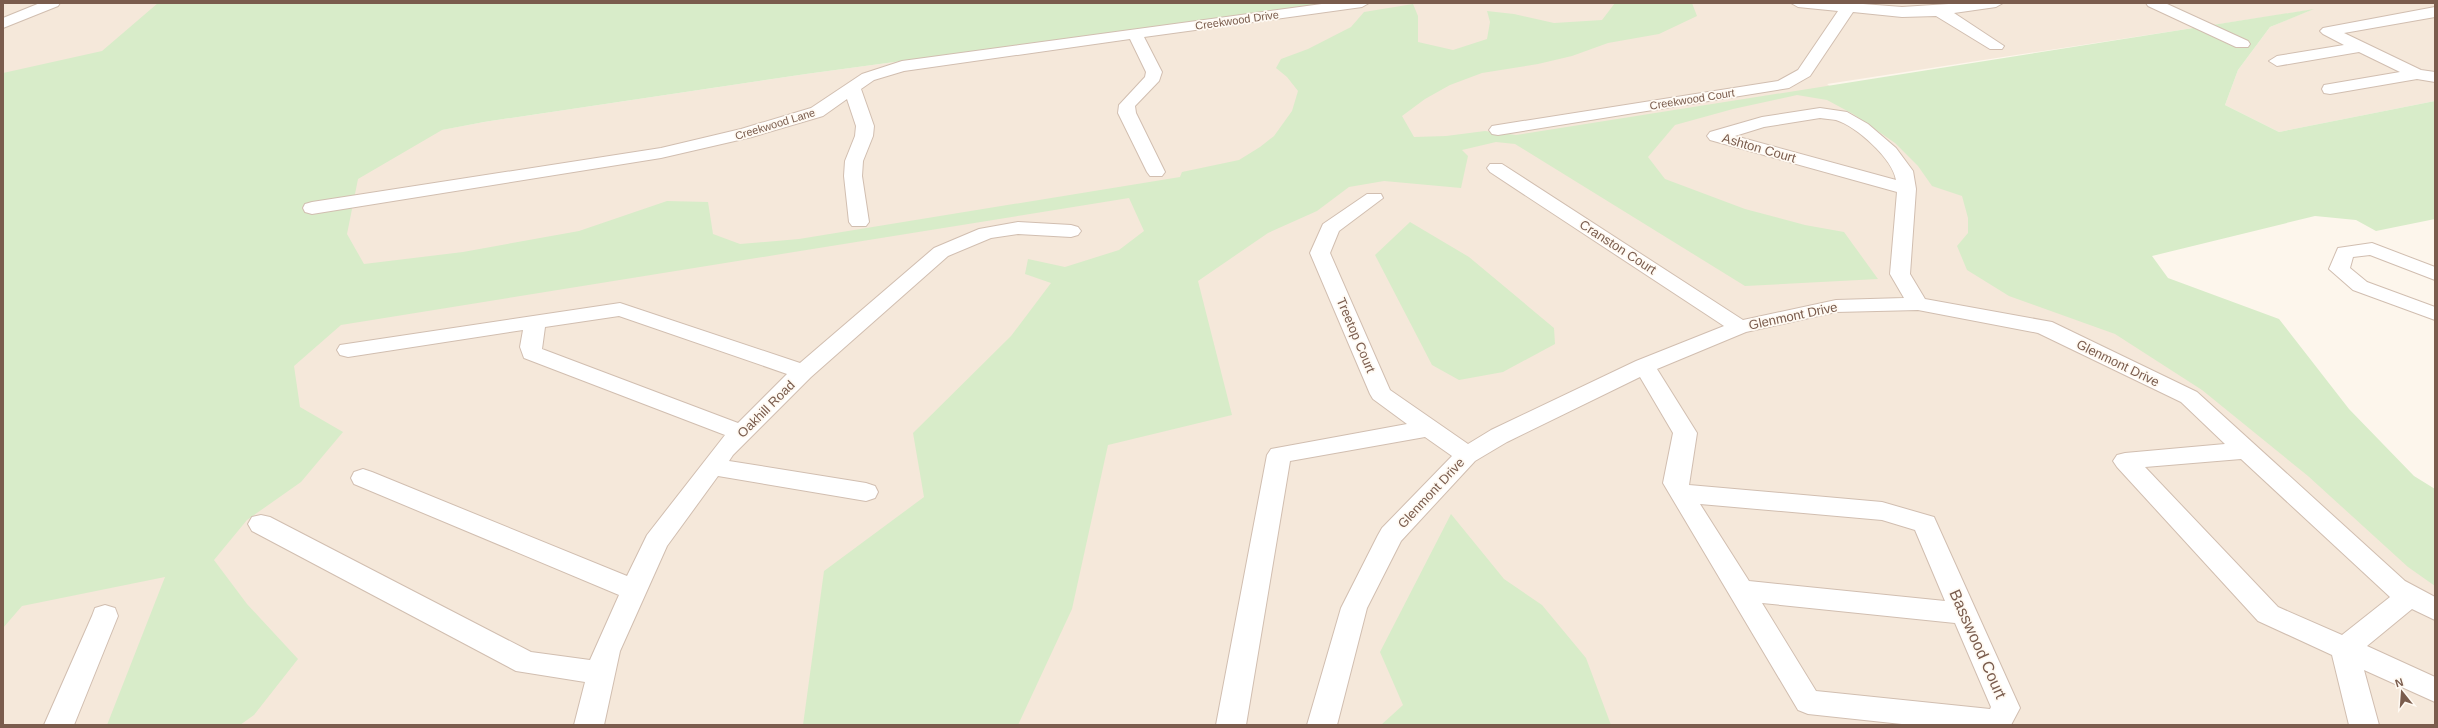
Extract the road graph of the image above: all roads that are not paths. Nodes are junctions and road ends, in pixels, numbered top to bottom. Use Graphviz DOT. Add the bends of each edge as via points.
graph roads {
  1 [pos="53,3"];
  2 [pos="1362,3"];
  3 [pos="1798,3"];
  4 [pos="1887,3"];
  5 [pos="1996,3"];
  6 [pos="2153,3"];
  7 [pos="1848,8"];
  8 [pos="1939,11"];
  9 [pos="1902,12"];
  10 [pos="2435,12"];
  11 [pos="3,23"];
  12 [pos="1135,34"];
  13 [pos="2242,44"];
  14 [pos="1996,46"];
  15 [pos="2360,47"];
  16 [pos="2276,61"];
  17 [pos="2417,74"];
  18 [pos="2435,77"];
  19 [pos="852,88"];
  20 [pos="2330,89"];
  21 [pos="1498,130"];
  22 [pos="1496,168"];
  23 [pos="1156,172"];
  24 [pos="1907,189"];
  25 [pos="1374,198"];
  26 [pos="312,208"];
  27 [pos="859,222"];
  28 [pos="1071,231"];
  29 [pos="2435,274"];
  30 [pos="1918,304"];
  31 [pos="2435,314"];
  32 [pos="535,321"];
  33 [pos="1740,327"];
  34 [pos="348,350"];
  35 [pos="1644,366"];
  36 [pos="803,372"];
  37 [pos="1430,428"];
  38 [pos="741,433"];
  39 [pos="2246,450"];
  40 [pos="1467,455"];
  41 [pos="712,467"];
  42 [pos="362,478"];
  43 [pos="866,492"];
  44 [pos="1681,493"];
  45 [pos="261,524"];
  46 [pos="634,590"];
  47 [pos="1741,591"];
  48 [pos="2411,595"];
  49 [pos="2435,609"];
  50 [pos="1964,613"];
  51 [pos="105,616"];
  52 [pos="2344,649"];
  53 [pos="601,672"];
  54 [pos="2435,690"];
  55 [pos="60,725"];
  56 [pos="589,725"];
  57 [pos="1231,725"];
  58 [pos="1322,725"];
  59 [pos="2364,725"];
  1 -- 11 [label="street"];
  2 -- 12 [label="street, Creekwood Drive"];
  3 -- 7 [label="street"];
  4 -- 9 [label="street"];
  5 -- 8 [label="street"];
  6 -- 13 [label="street"];
  7 -- 9 [label="street"];
  7 -- 21 [label="street, Creekwood Court" via="1804,73 1783,85"];
  8 -- 9 [label="street"];
  8 -- 14 [label="street"];
  10 -- 15 [label="street" via="2328,31"];
  12 -- 19 [label="street, Creekwood Lane" via="902,66 868,77"];
  12 -- 23 [label="street" via="1154,72 1153,78 1127,105 1127,113"];
  15 -- 16 [label="street"];
  15 -- 17 [label="street"];
  17 -- 18 [label="street"];
  17 -- 20 [label="street"];
  19 -- 26 [label="street, Creekwood Lane" via="817,112 746,134 661,153"];
  19 -- 27 [label="street" via="865,126 853,168"];
  22 -- 33 [label="street, Cranston Court"];
  24 -- 24 [label="street, Ashton Court" via="1904,171 1890,152 1862,128 1841,116 1820,114 1762,122 1716,136"];
  24 -- 30 [label="street, Ashton Court" via="1900,274"];
  25 -- 37 [label="street, Treetop Court" via="1330,228 1320,253 1381,394"];
  28 -- 36 [label="street, Oakhill Road" via="1018,228 992,232 941,252"];
  29 -- 31 [label="street" via="2372,248 2345,252 2340,269 2360,286"];
  30 -- 33 [label="street, Glenmont Drive" via="1836,306"];
  30 -- 39 [label="street, Glenmont Drive" via="2044,327 2189,398"];
  32 -- 34 [label="street"];
  32 -- 36 [label="street" via="620,309"];
  32 -- 38 [label="street" via="532,353"];
  33 -- 35 [label="street, Glenmont Drive"];
  35 -- 40 [label="street, Glenmont Drive" via="1499,436"];
  35 -- 44 [label="street, Basswood Court" via="1685,433 1675,483"];
  36 -- 38 [label="street, Oakhill Road"];
  37 -- 40 [label="street, Treetop Court"];
  37 -- 57 [label="street" via="1279,455"];
  38 -- 41 [label="street, Oakhill Road"];
  39 -- 48 [label="street, Glenmont Drive" via="2396,588"];
  39 -- 52 [label="street" via="2126,461 2268,614"];
  40 -- 58 [label="street, Glenmont Drive" via="1392,535 1354,608"];
  41 -- 43 [label="street"];
  41 -- 46 [label="street, Oakhill Road" via="656,542"];
  42 -- 46 [label="street"];
  44 -- 47 [label="street, Basswood Court"];
  44 -- 50 [label="street, Basswood Court" via="1882,511 1925,524"];
  45 -- 53 [label="street" via="526,662"];
  46 -- 53 [label="street, Oakhill Road" via="606,651"];
  47 -- 50 [label="street"];
  47 -- 50 [label="street, Basswood Court" via="1808,702 1998,722 2006,708"];
  48 -- 49 [label="street, Glenmont Drive"];
  48 -- 52 [label="street"];
  51 -- 55 [label="street"];
  52 -- 54 [label="street"];
  52 -- 59 [label="street"];
  53 -- 56 [label="street, Oakhill Road"];
}
